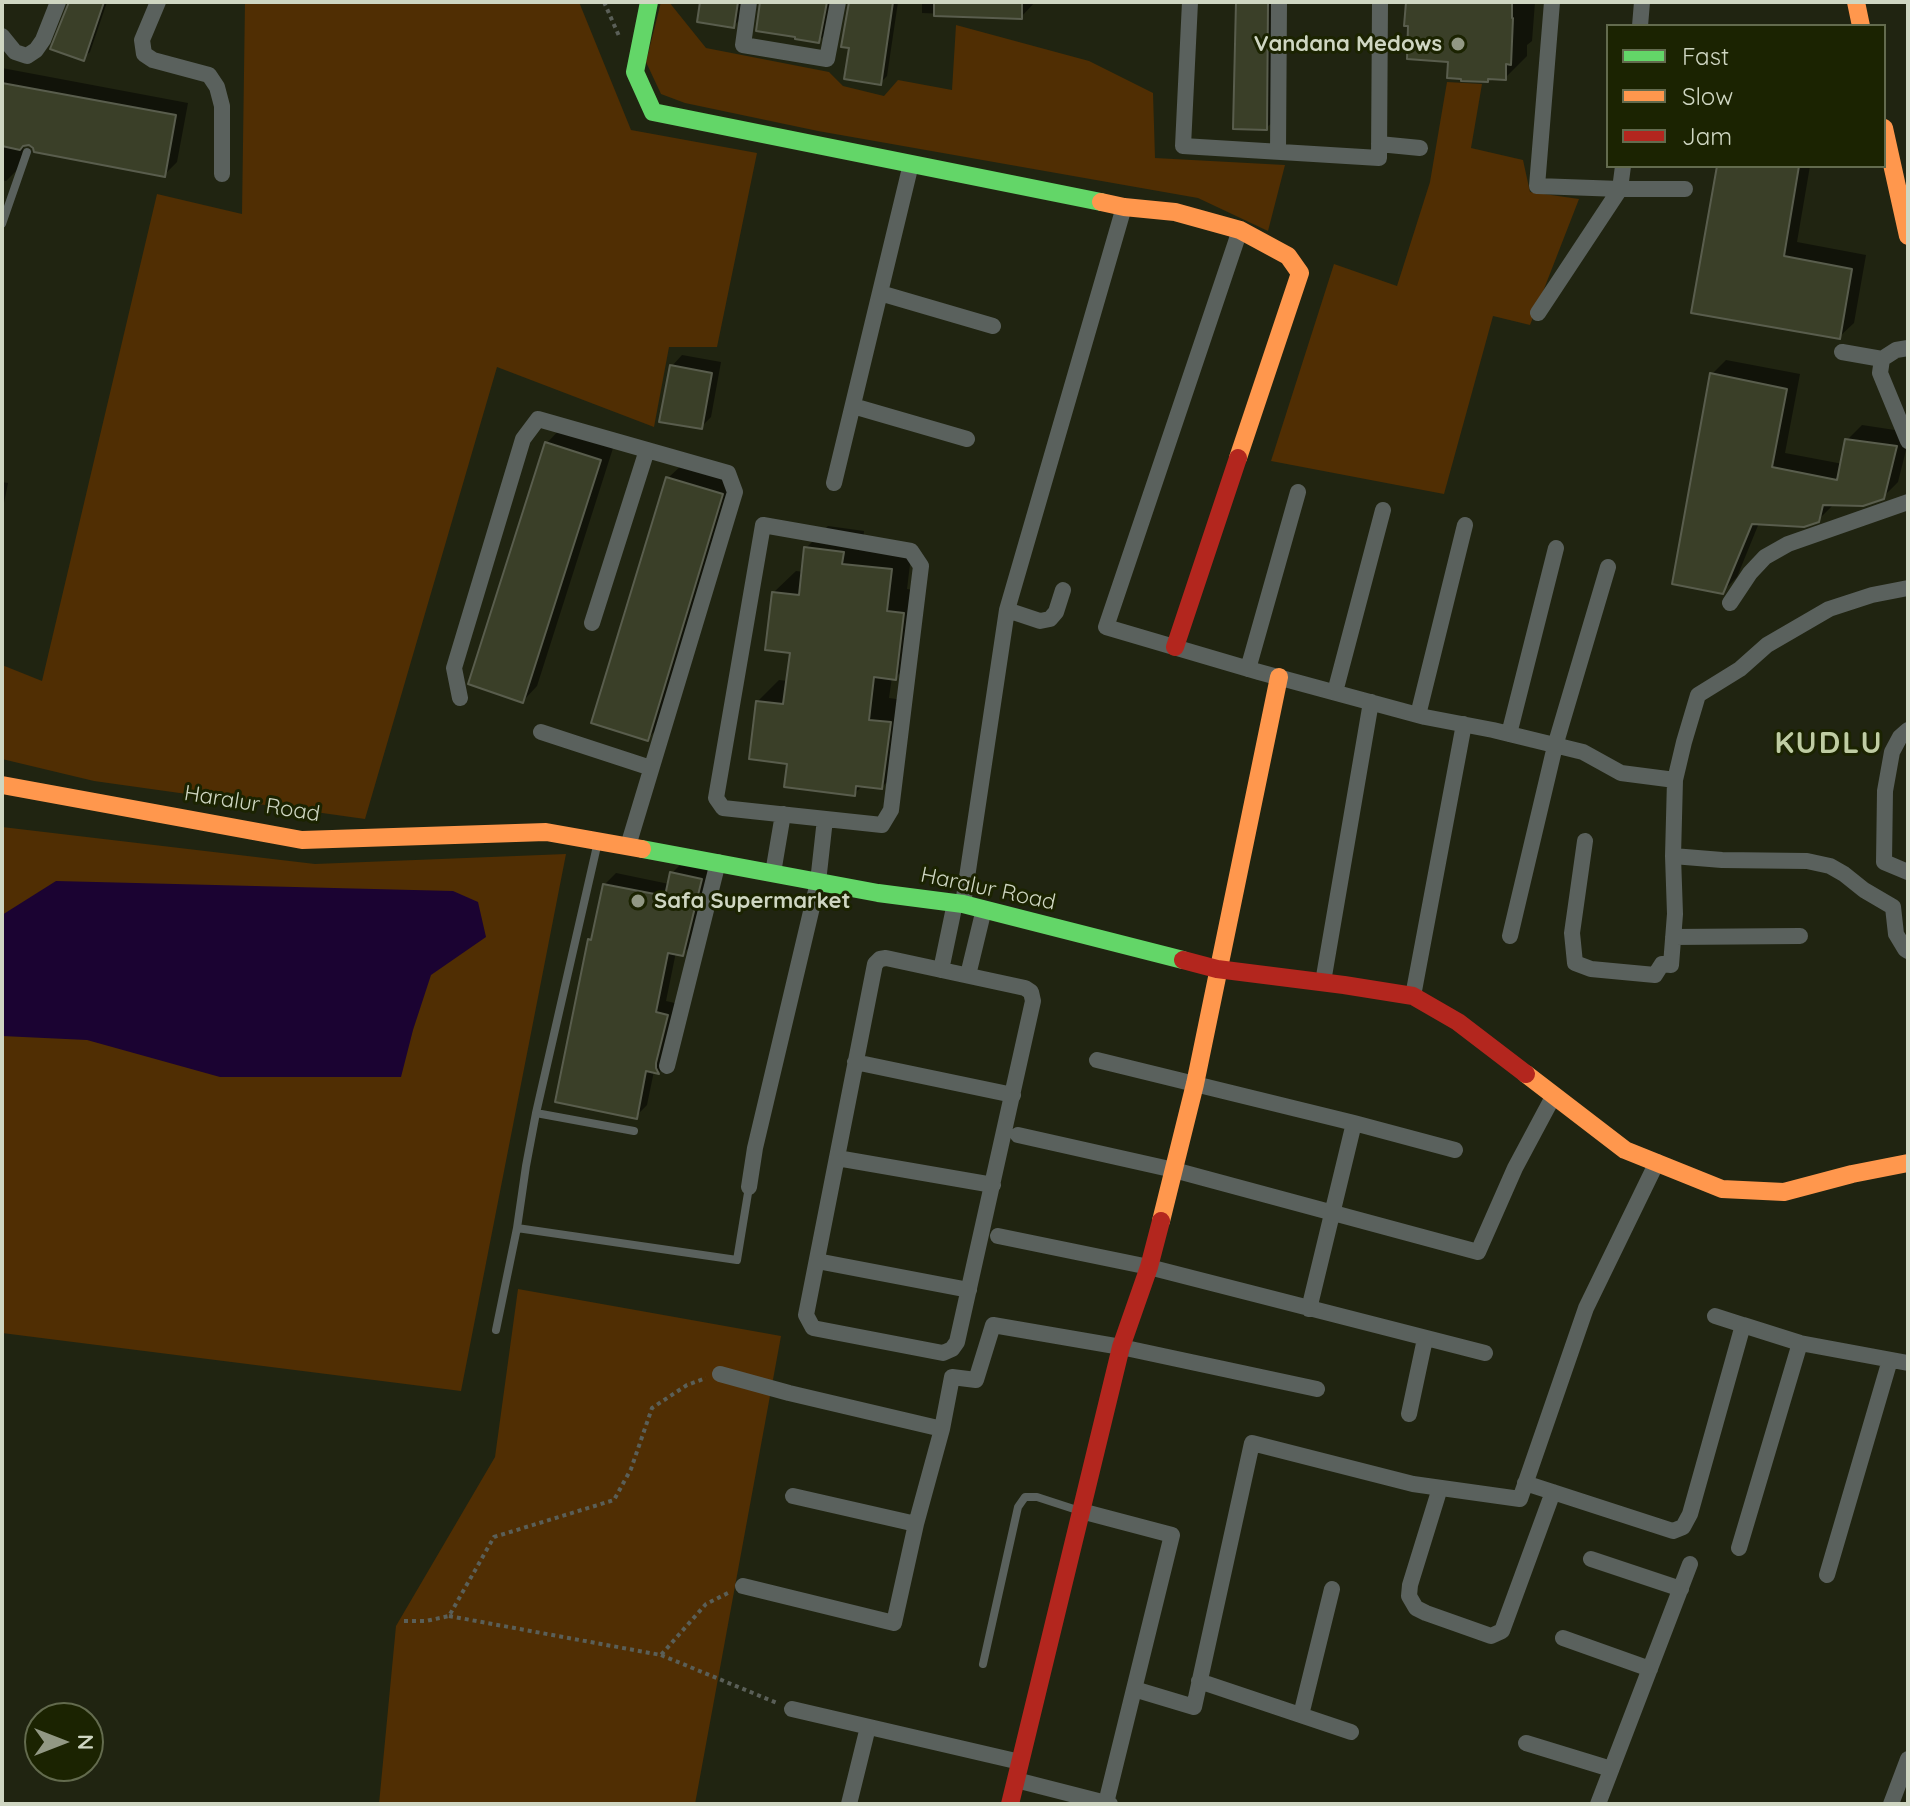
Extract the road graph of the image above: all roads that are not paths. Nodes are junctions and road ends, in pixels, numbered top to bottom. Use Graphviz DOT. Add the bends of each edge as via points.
graph roads {
  1 [pos="58,2"];
  2 [pos="158,2"];
  3 [pos="649,2"];
  4 [pos="749,2"];
  5 [pos="838,2"];
  6 [pos="1190,2"];
  7 [pos="1279,2"];
  8 [pos="1380,2"];
  9 [pos="1552,2"];
  10 [pos="1642,2"];
  11 [pos="1856,2"];
  12 [pos="1640,24"];
  13 [pos="1861,24"];
  14 [pos="2,36"];
  15 [pos="1886,137"];
  16 [pos="1379,144"];
  17 [pos="1420,148"];
  18 [pos="27,152"];
  19 [pos="1278,152"];
  20 [pos="911,164"];
  21 [pos="1623,168"];
  22 [pos="222,174"];
  23 [pos="1620,189"];
  24 [pos="1685,189"];
  25 [pos="1124,207"];
  26 [pos="2,224"];
  27 [pos="1240,230"];
  28 [pos="1908,236"];
  29 [pos="880,293"];
  30 [pos="1538,313"];
  31 [pos="993,326"];
  32 [pos="1908,348"];
  33 [pos="1842,352"];
  34 [pos="1882,359"];
  35 [pos="853,406"];
  36 [pos="967,439"];
  37 [pos="1908,441"];
  38 [pos="647,450"];
  39 [pos="834,483"];
  40 [pos="1298,492"];
  41 [pos="1908,502"];
  42 [pos="1383,510"];
  43 [pos="1465,525"];
  44 [pos="1556,548"];
  45 [pos="1608,567"];
  46 [pos="1908,588"];
  47 [pos="1063,590"];
  48 [pos="1730,603"];
  49 [pos="1007,610"];
  50 [pos="592,623"];
  51 [pos="1175,647"];
  52 [pos="1248,669"];
  53 [pos="1279,677"];
  54 [pos="1335,692"];
  55 [pos="460,698"];
  56 [pos="1371,702"];
  57 [pos="1418,715"];
  58 [pos="1464,724"];
  59 [pos="1908,730"];
  60 [pos="541,732"];
  61 [pos="1509,734"];
  62 [pos="1555,746"];
  63 [pos="651,768"];
  64 [pos="1675,780"];
  65 [pos="2,785"];
  66 [pos="783,814"];
  67 [pos="825,819"];
  68 [pos="598,841"];
  69 [pos="1585,841"];
  70 [pos="628,846"];
  71 [pos="1673,856"];
  72 [pos="718,862"];
  73 [pos="1908,872"];
  74 [pos="773,873"];
  75 [pos="818,882"];
  76 [pos="959,904"];
  77 [pos="1900,904"];
  78 [pos="984,909"];
  79 [pos="1510,936"];
  80 [pos="1800,936"];
  81 [pos="1673,937"];
  82 [pos="1908,951"];
  83 [pos="1217,969"];
  84 [pos="941,970"];
  85 [pos="968,975"];
  86 [pos="1323,982"];
  87 [pos="1413,996"];
  88 [pos="1097,1060"];
  89 [pos="855,1062"];
  90 [pos="667,1066"];
  91 [pos="1195,1084"];
  92 [pos="1013,1095"];
  93 [pos="1554,1095"];
  94 [pos="536,1113"];
  95 [pos="1354,1123"];
  96 [pos="634,1131"];
  97 [pos="1018,1135"];
  98 [pos="1455,1150"];
  99 [pos="837,1158"];
  100 [pos="1657,1162"];
  101 [pos="1908,1163"];
  102 [pos="1174,1170"];
  103 [pos="993,1185"];
  104 [pos="749,1187"];
  105 [pos="1332,1213"];
  106 [pos="517,1228"];
  107 [pos="998,1236"];
  108 [pos="817,1261"];
  109 [pos="1149,1267"];
  110 [pos="969,1290"];
  111 [pos="1309,1309"];
  112 [pos="1715,1316"];
  113 [pos="1743,1325"];
  114 [pos="496,1330"];
  115 [pos="1425,1339"];
  116 [pos="1800,1343"];
  117 [pos="1121,1347"];
  118 [pos="1485,1353"];
  119 [pos="1890,1360"];
  120 [pos="1908,1363"];
  121 [pos="720,1374"];
  122 [pos="1317,1389"];
  123 [pos="1409,1414"];
  124 [pos="942,1429"];
  125 [pos="1525,1483"];
  126 [pos="1440,1488"];
  127 [pos="1553,1492"];
  128 [pos="793,1496"];
  129 [pos="1081,1511"];
  130 [pos="916,1524"];
  131 [pos="1739,1548"];
  132 [pos="1591,1559"];
  133 [pos="1690,1564"];
  134 [pos="1827,1575"];
  135 [pos="743,1586"];
  136 [pos="1332,1589"];
  137 [pos="1681,1589"];
  138 [pos="1563,1638"];
  139 [pos="983,1664"];
  140 [pos="1650,1669"];
  141 [pos="1199,1681"];
  142 [pos="1134,1689"];
  143 [pos="792,1709"];
  144 [pos="1301,1715"];
  145 [pos="868,1727"];
  146 [pos="1351,1732"];
  147 [pos="1526,1743"];
  148 [pos="1908,1759"];
  149 [pos="1611,1769"];
  150 [pos="1018,1771"];
  151 [pos="849,1804"];
  152 [pos="1010,1804"];
  153 [pos="1108,1804"];
  154 [pos="1598,1804"];
  155 [pos="1891,1804"];
  1 -- 14 [label="street" via="43,40 27,56 15,52"];
  2 -- 22 [label="street" via="142,40 144,54 209,75 217,87"];
  3 -- 20 [label="street" via="635,72 653,112"];
  4 -- 5 [label="street" via="743,45 827,59"];
  6 -- 19 [label="street" via="1183,146"];
  7 -- 19 [label="street"];
  8 -- 16 [label="street"];
  9 -- 23 [label="street" via="1537,186"];
  10 -- 12 [label="street"];
  11 -- 13 [label="street"];
  15 -- 28 [label="street"];
  16 -- 17 [label="street"];
  16 -- 19 [label="street" via="1379,158"];
  18 -- 26 [label="lane"];
  20 -- 25 [label="street"];
  20 -- 29 [label="street"];
  21 -- 23 [label="street"];
  23 -- 24 [label="street"];
  23 -- 30 [label="street"];
  25 -- 27 [label="street" via="1175,212"];
  25 -- 49 [label="street"];
  27 -- 51 [label="street" via="1288,256 1300,273"];
  27 -- 51 [label="street" via="1106,627"];
  29 -- 31 [label="street"];
  29 -- 35 [label="street"];
  32 -- 34 [label="street"];
  33 -- 34 [label="street"];
  34 -- 37 [label="street" via="1880,373"];
  35 -- 36 [label="street"];
  35 -- 39 [label="street"];
  38 -- 50 [label="street"];
  38 -- 55 [label="street" via="538,419 523,439 454,668"];
  38 -- 63 [label="street" via="728,473 735,492"];
  40 -- 52 [label="street"];
  41 -- 48 [label="street" via="1765,557"];
  42 -- 54 [label="street"];
  43 -- 57 [label="street"];
  44 -- 61 [label="street"];
  45 -- 62 [label="street"];
  46 -- 64 [label="street" via="1829,609 1698,695"];
  47 -- 49 [label="street" via="1050,619 1040,621"];
  49 -- 76 [label="street"];
  51 -- 52 [label="street"];
  52 -- 53 [label="street"];
  53 -- 54 [label="street"];
  53 -- 83 [label="street"];
  54 -- 56 [label="street"];
  56 -- 57 [label="street"];
  56 -- 86 [label="street"];
  57 -- 58 [label="street"];
  58 -- 61 [label="street"];
  58 -- 87 [label="street"];
  59 -- 73 [label="street" via="1892,752 1885,791 1884,862"];
  60 -- 63 [label="street"];
  61 -- 62 [label="street"];
  62 -- 64 [label="street" via="1583,752 1621,773"];
  62 -- 79 [label="street"];
  63 -- 70 [label="street"];
  64 -- 71 [label="street"];
  65 -- 68 [label="street, Haralur Road" via="302,840 546,832"];
  66 -- 67 [label="street"];
  66 -- 67 [label="street" via="723,808 716,798 763,525 911,551 921,566 891,810 882,825"];
  66 -- 74 [label="street"];
  67 -- 75 [label="street"];
  68 -- 70 [label="street, Haralur Road"];
  68 -- 94 [label="lane"];
  69 -- 81 [label="street" via="1572,933 1575,963 1655,975 1662,964 1671,965"];
  70 -- 72 [label="street, Haralur Road"];
  71 -- 77 [label="street" via="1807,861 1830,866 1864,890"];
  71 -- 81 [label="street"];
  72 -- 74 [label="street, Haralur Road"];
  72 -- 90 [label="street"];
  74 -- 75 [label="street, Haralur Road"];
  75 -- 76 [label="street, Haralur Road"];
  75 -- 104 [label="street"];
  76 -- 78 [label="street, Haralur Road"];
  76 -- 84 [label="street"];
  77 -- 82 [label="street" via="1896,934"];
  78 -- 83 [label="street, Haralur Road"];
  78 -- 85 [label="street"];
  80 -- 81 [label="street"];
  83 -- 86 [label="street, Haralur Road"];
  83 -- 91 [label="street"];
  84 -- 85 [label="street"];
  84 -- 89 [label="street" via="886,958 875,964"];
  85 -- 92 [label="street" via="1031,992"];
  86 -- 87 [label="street, Haralur Road"];
  87 -- 93 [label="street, Haralur Road" via="1458,1022"];
  88 -- 91 [label="street"];
  89 -- 92 [label="street"];
  89 -- 99 [label="street"];
  91 -- 95 [label="street"];
  91 -- 102 [label="street"];
  92 -- 103 [label="street"];
  93 -- 100 [label="street, Haralur Road" via="1625,1150"];
  93 -- 105 [label="street" via="1478,1252"];
  94 -- 96 [label="lane"];
  94 -- 106 [label="lane"];
  95 -- 98 [label="street"];
  95 -- 105 [label="street"];
  97 -- 102 [label="street"];
  99 -- 103 [label="street"];
  99 -- 108 [label="street"];
  100 -- 101 [label="street, Haralur Road" via="1722,1189 1784,1192"];
  100 -- 125 [label="street" via="1586,1308"];
  102 -- 105 [label="street"];
  102 -- 109 [label="street"];
  103 -- 110 [label="street"];
  104 -- 106 [label="lane" via="737,1260"];
  105 -- 111 [label="street"];
  106 -- 114 [label="lane"];
  107 -- 109 [label="street"];
  108 -- 110 [label="street"];
  108 -- 110 [label="street" via="806,1315 813,1328 943,1353 957,1342"];
  109 -- 111 [label="street"];
  109 -- 117 [label="street"];
  111 -- 115 [label="street"];
  112 -- 113 [label="street"];
  113 -- 116 [label="street"];
  113 -- 127 [label="street" via="1683,1527 1662,1529"];
  115 -- 118 [label="street"];
  115 -- 123 [label="street"];
  116 -- 119 [label="street"];
  116 -- 131 [label="street"];
  117 -- 122 [label="street"];
  117 -- 124 [label="street" via="993,1325 976,1380 952,1377"];
  117 -- 129 [label="street"];
  119 -- 120 [label="street"];
  119 -- 134 [label="street"];
  121 -- 124 [label="street"];
  124 -- 130 [label="street"];
  125 -- 126 [label="street" via="1520,1499"];
  125 -- 127 [label="street"];
  126 -- 127 [label="street" via="1409,1596 1426,1613 1491,1636 1502,1631"];
  126 -- 141 [label="street" via="1252,1443"];
  128 -- 130 [label="street"];
  129 -- 139 [label="lane" via="1037,1497 1025,1497 1018,1507"];
  129 -- 142 [label="street" via="1172,1535"];
  129 -- 150 [label="street"];
  130 -- 135 [label="street" via="894,1623"];
  132 -- 137 [label="street"];
  133 -- 137 [label="street"];
  136 -- 144 [label="street"];
  137 -- 140 [label="street"];
  138 -- 140 [label="street"];
  140 -- 149 [label="street"];
  141 -- 142 [label="street" via="1194,1707"];
  141 -- 144 [label="street"];
  142 -- 153 [label="street"];
  143 -- 145 [label="street"];
  144 -- 146 [label="street"];
  145 -- 150 [label="street"];
  145 -- 151 [label="street"];
  147 -- 149 [label="street"];
  148 -- 155 [label="street"];
  149 -- 154 [label="street"];
  150 -- 152 [label="street"];
  150 -- 153 [label="street"];
}
